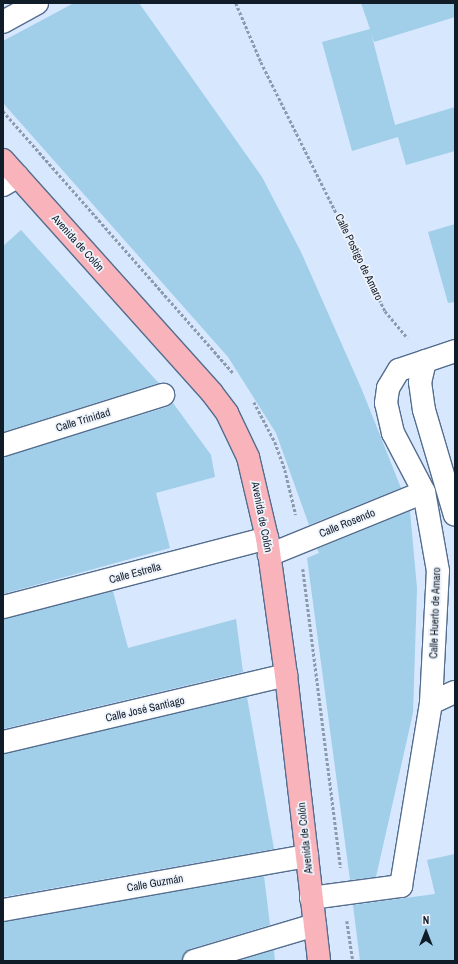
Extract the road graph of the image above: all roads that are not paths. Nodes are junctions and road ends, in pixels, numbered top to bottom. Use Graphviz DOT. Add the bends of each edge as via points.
graph roads {
  1 [pos="38,3"];
  2 [pos="3,22"];
  3 [pos="3,160"];
  4 [pos="10,180"];
  5 [pos="455,351"];
  6 [pos="425,361"];
  7 [pos="163,395"];
  8 [pos="3,445"];
  9 [pos="424,492"];
  10 [pos="455,514"];
  11 [pos="268,546"];
  12 [pos="3,607"];
  13 [pos="286,676"];
  14 [pos="455,692"];
  15 [pos="431,703"];
  16 [pos="3,742"];
  17 [pos="307,856"];
  18 [pos="311,898"];
  19 [pos="3,910"];
  20 [pos="315,925"];
  21 [pos="194,961"];
  22 [pos="319,961"];
  1 -- 2 [label="street"];
  3 -- 4 [label="main road, Avenida de Colón"];
  4 -- 11 [label="main road, Avenida de Colón" via="197,374 227,414 248,457"];
  5 -- 6 [label="street"];
  6 -- 9 [label="street, Calle Huerto de Amaro" via="399,370 388,388 386,403 393,433"];
  6 -- 10 [label="street" via="420,382 424,410"];
  7 -- 8 [label="street, Calle Trinidad"];
  9 -- 11 [label="street, Calle Rosendo"];
  9 -- 15 [label="street, Calle Huerto de Amaro" via="438,571"];
  11 -- 12 [label="street, Calle Estrella"];
  11 -- 13 [label="main road, Avenida de Colón"];
  13 -- 16 [label="street, Calle José Santiago"];
  13 -- 17 [label="main road, Avenida de Colón"];
  14 -- 15 [label="street"];
  15 -- 18 [label="street, Calle Huerto de Amaro" via="401,886"];
  17 -- 18 [label="main road, Avenida de Colón"];
  17 -- 19 [label="street, Calle Guzmán"];
  18 -- 20 [label="main road, Avenida de Colón"];
  20 -- 21 [label="street"];
  20 -- 22 [label="main road, Avenida de Colón"];
}
